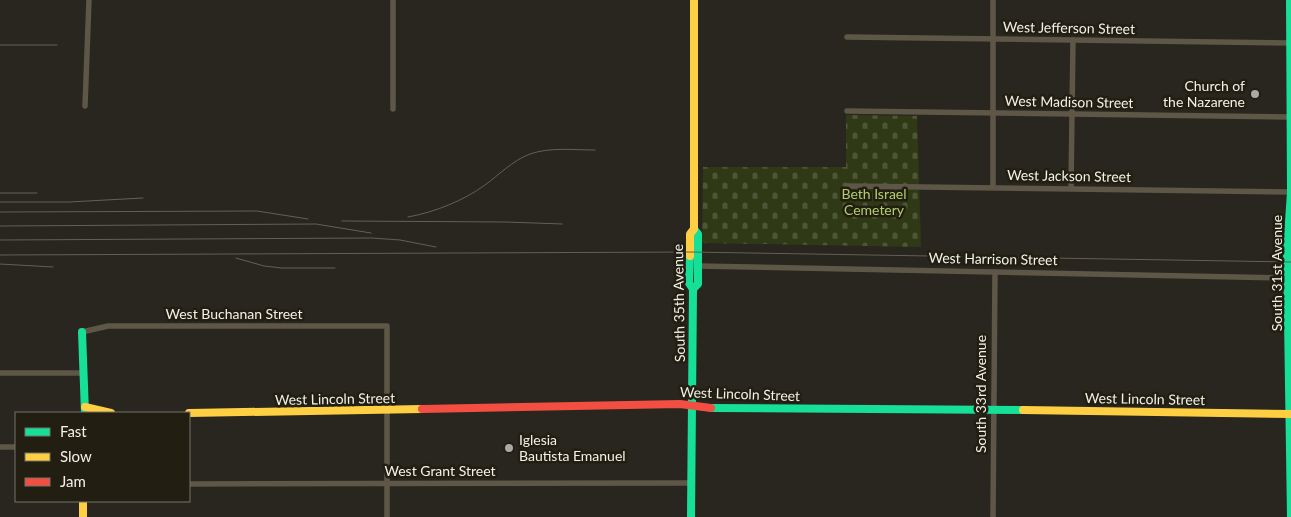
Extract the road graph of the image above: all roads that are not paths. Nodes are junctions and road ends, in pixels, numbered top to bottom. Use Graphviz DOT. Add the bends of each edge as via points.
graph roads {
  1 [pos="89,0"];
  2 [pos="393,0"];
  3 [pos="694,0"];
  4 [pos="992,0"];
  5 [pos="1290,0"];
  6 [pos="847,37"];
  7 [pos="992,39"];
  8 [pos="1073,40"];
  9 [pos="1290,43"];
  10 [pos="85,106"];
  11 [pos="394,109"];
  12 [pos="847,110"];
  13 [pos="994,113"];
  14 [pos="1071,114"];
  15 [pos="1291,117"];
  16 [pos="847,186"];
  17 [pos="993,186"];
  18 [pos="1070,188"];
  19 [pos="1291,192"];
  20 [pos="694,229"];
  21 [pos="698,266"];
  22 [pos="995,272"];
  23 [pos="1288,278"];
  24 [pos="693,289"];
  25 [pos="82,332"];
  26 [pos="84,373"];
  27 [pos="0,374"];
  28 [pos="691,406"];
  29 [pos="993,409"];
  30 [pos="85,410"];
  31 [pos="388,410"];
  32 [pos="108,412"];
  33 [pos="190,413"];
  34 [pos="1290,414"];
  35 [pos="0,447"];
  36 [pos="15,447"];
  37 [pos="691,483"];
  38 [pos="190,484"];
  39 [pos="387,484"];
  40 [pos="83,502"];
  41 [pos="83,517"];
  42 [pos="387,517"];
  43 [pos="691,517"];
  44 [pos="993,517"];
  45 [pos="1291,517"];
  1 -- 10 [label="street"];
  2 -- 11 [label="street"];
  3 -- 20 [label="street, South 35th Avenue"];
  4 -- 7 [label="street"];
  5 -- 9 [label="street, South 31st Avenue"];
  6 -- 7 [label="street, West Jefferson Street"];
  7 -- 8 [label="street, West Jefferson Street"];
  7 -- 13 [label="street"];
  8 -- 9 [label="street, West Jefferson Street"];
  8 -- 14 [label="street"];
  9 -- 15 [label="street, South 31st Avenue"];
  12 -- 13 [label="street, West Madison Street"];
  13 -- 14 [label="street, West Madison Street"];
  13 -- 17 [label="street"];
  14 -- 15 [label="street, West Madison Street"];
  14 -- 18 [label="street"];
  15 -- 19 [label="street, South 31st Avenue"];
  16 -- 17 [label="street, West Jackson Street"];
  17 -- 18 [label="street, West Jackson Street"];
  18 -- 19 [label="street, West Jackson Street"];
  19 -- 23 [label="street, South 31st Avenue"];
  20 -- 21 [label="street" via="698,234"];
  20 -- 24 [label="street, South 35th Avenue" via="690,234 689,283"];
  21 -- 22 [label="street, West Harrison Street"];
  21 -- 24 [label="street" via="698,284"];
  22 -- 23 [label="street, West Harrison Street"];
  22 -- 29 [label="street, South 33rd Avenue"];
  23 -- 34 [label="street, South 31st Avenue"];
  24 -- 28 [label="street, South 35th Avenue"];
  25 -- 26 [label="street"];
  25 -- 31 [label="street, West Buchanan Street" via="108,326 387,326"];
  26 -- 27 [label="street"];
  26 -- 30 [label="street"];
  28 -- 29 [label="street, West Lincoln Street"];
  28 -- 31 [label="street, West Lincoln Street"];
  28 -- 37 [label="street, South 35th Avenue"];
  29 -- 34 [label="street, West Lincoln Street"];
  29 -- 44 [label="street, South 33rd Avenue"];
  30 -- 32 [label="street"];
  31 -- 33 [label="street, West Lincoln Street"];
  31 -- 39 [label="street"];
  34 -- 45 [label="street, South 31st Avenue"];
  35 -- 36 [label="street"];
  37 -- 39 [label="street, West Grant Street"];
  37 -- 43 [label="street, South 35th Avenue"];
  38 -- 39 [label="street, West Grant Street"];
  39 -- 42 [label="street"];
  40 -- 41 [label="street"];
}
